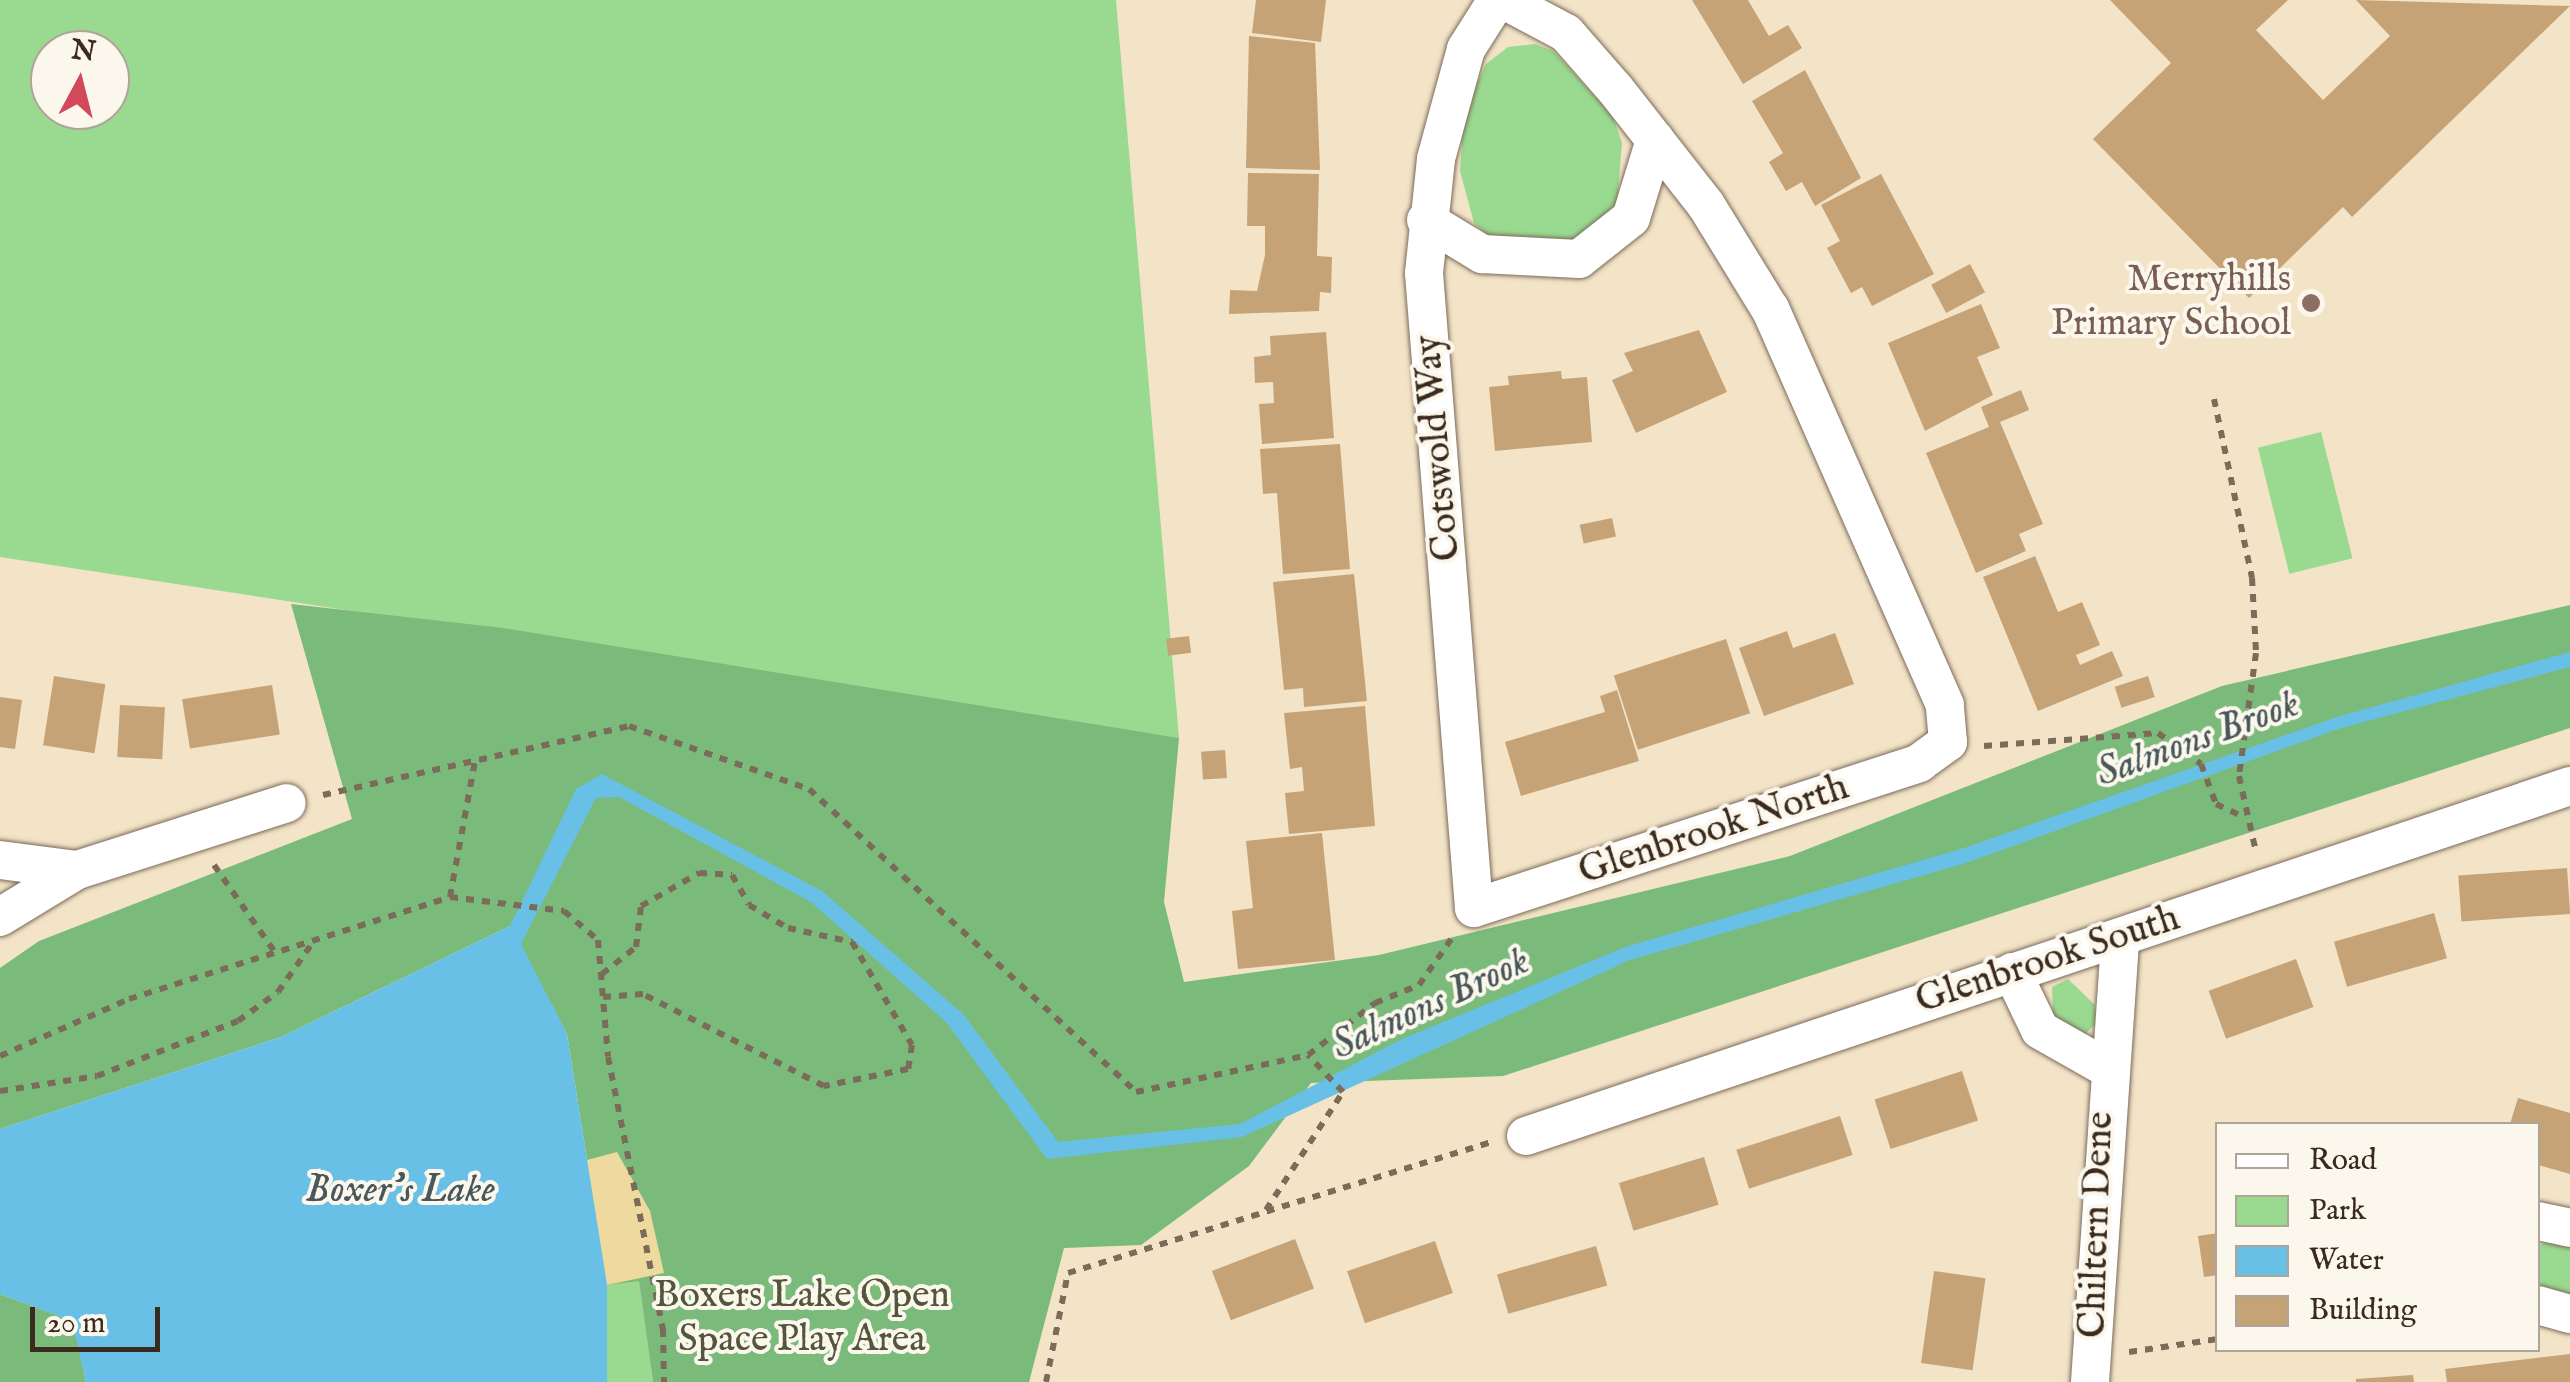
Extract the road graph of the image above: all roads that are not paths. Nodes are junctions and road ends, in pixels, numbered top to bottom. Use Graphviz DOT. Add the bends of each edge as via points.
graph roads {
  1 [pos="1500,0"];
  2 [pos="1655,140"];
  3 [pos="1426,220"];
  4 [pos="1948,742"];
  5 [pos="2570,786"];
  6 [pos="287,804"];
  7 [pos="0,860"];
  8 [pos="78,870"];
  9 [pos="1474,908"];
  10 [pos="0,917"];
  11 [pos="2120,938"];
  12 [pos="2012,972"];
  13 [pos="2106,1067"];
  14 [pos="1526,1136"];
  15 [pos="2540,1221"];
  16 [pos="2570,1228"];
  17 [pos="2540,1306"];
  18 [pos="2570,1314"];
  19 [pos="2091,1369"];
  1 -- 2 [label="street, Cotswold Way" via="1566,32"];
  1 -- 3 [label="street, Cotswold Way" via="1466,49"];
  2 -- 3 [label="street" via="1631,218 1579,258 1482,254"];
  2 -- 4 [label="street, Cotswold Way" via="1770,309 1945,705"];
  3 -- 9 [label="street, Cotswold Way"];
  4 -- 9 [label="street, Glenbrook North" via="1918,763"];
  5 -- 11 [label="street, Glenbrook South"];
  6 -- 8 [label="street"];
  7 -- 8 [label="street"];
  8 -- 10 [label="street"];
  11 -- 12 [label="street, Glenbrook South"];
  11 -- 13 [label="street, Chiltern Dene"];
  12 -- 13 [label="street, Chiltern Dene" via="2040,1030"];
  12 -- 14 [label="street, Glenbrook South"];
  13 -- 19 [label="street, Chiltern Dene"];
  15 -- 16 [label="street"];
  17 -- 18 [label="street"];
}
